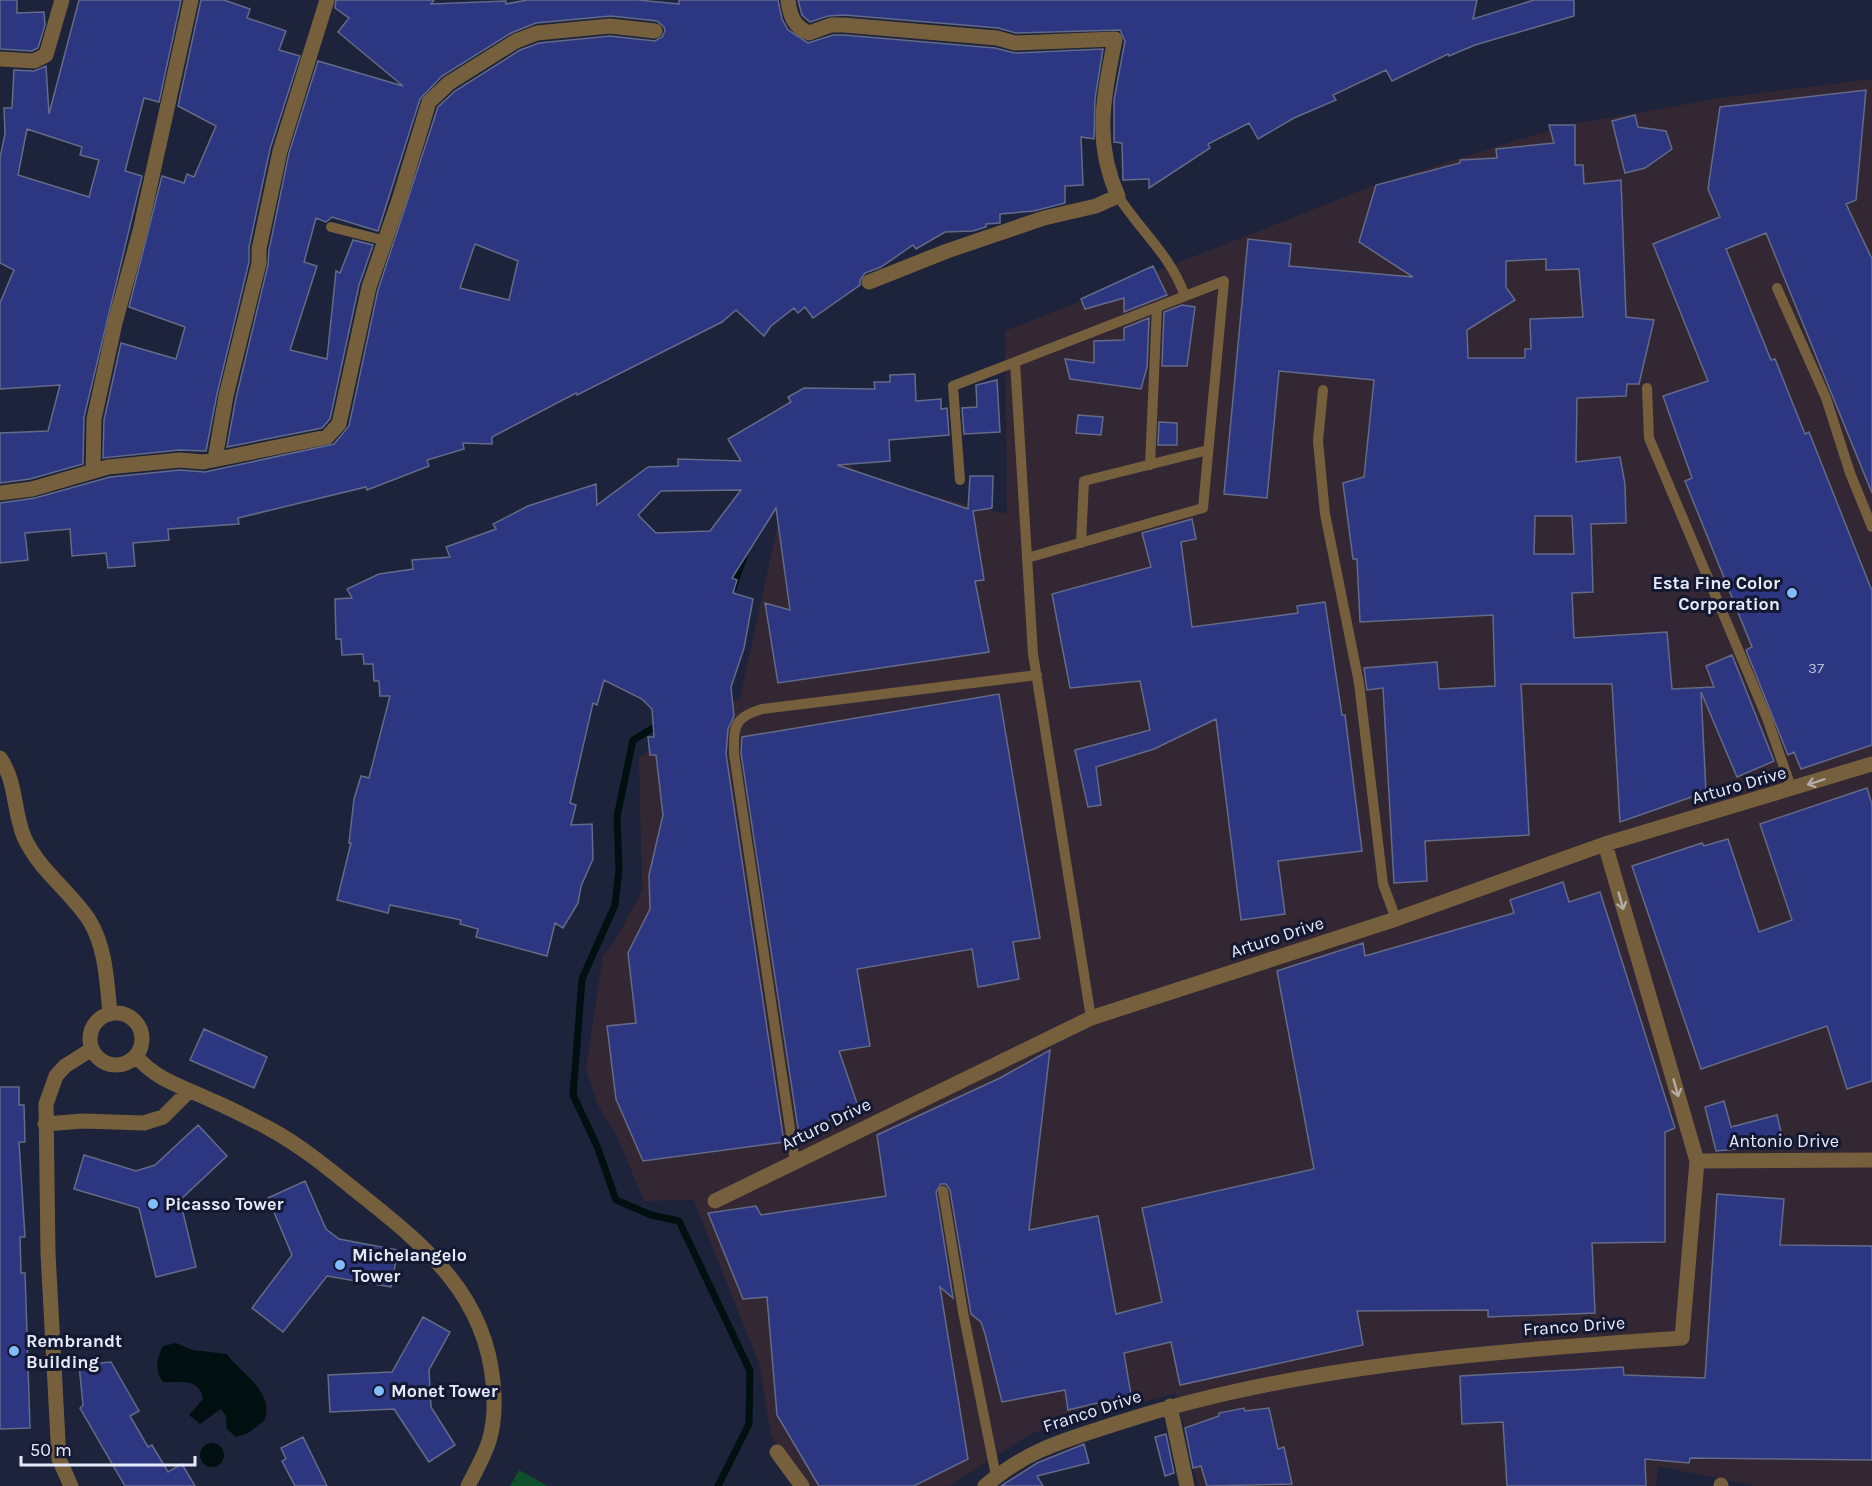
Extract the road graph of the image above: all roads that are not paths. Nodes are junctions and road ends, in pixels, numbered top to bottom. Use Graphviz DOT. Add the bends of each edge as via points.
graph roads {
  1 [pos="62,0"];
  2 [pos="191,0"];
  3 [pos="327,0"];
  4 [pos="788,0"];
  5 [pos="655,31"];
  6 [pos="0,59"];
  7 [pos="1118,196"];
  8 [pos="331,227"];
  9 [pos="386,241"];
  10 [pos="869,282"];
  11 [pos="1777,288"];
  12 [pos="1185,296"];
  13 [pos="1157,307"];
  14 [pos="1015,362"];
  15 [pos="1647,388"];
  16 [pos="1323,390"];
  17 [pos="1208,450"];
  18 [pos="214,459"];
  19 [pos="1150,465"];
  20 [pos="93,471"];
  21 [pos="960,480"];
  22 [pos="0,493"];
  23 [pos="1872,527"];
  24 [pos="1081,543"];
  25 [pos="1027,558"];
  26 [pos="1037,675"];
  27 [pos="0,758"];
  28 [pos="1872,764"];
  29 [pos="1792,790"];
  30 [pos="1605,844"];
  31 [pos="1396,919"];
  32 [pos="110,1014"];
  33 [pos="1091,1018"];
  34 [pos="92,1049"];
  35 [pos="136,1056"];
  36 [pos="189,1091"];
  37 [pos="45,1124"];
  38 [pos="1872,1160"];
  39 [pos="1696,1161"];
  40 [pos="795,1162"];
  41 [pos="943,1191"];
  42 [pos="715,1201"];
  43 [pos="1170,1406"];
  44 [pos="777,1452"];
  45 [pos="991,1481"];
  46 [pos="71,1486"];
  47 [pos="468,1486"];
  48 [pos="802,1486"];
  49 [pos="1187,1486"];
  1 -- 6 [label="street" via="46,54 34,61"];
  2 -- 20 [label="street" via="94,419"];
  3 -- 18 [label="street" via="280,151"];
  4 -- 7 [label="street" via="790,15 799,29 810,33 844,25 997,38 1015,43 1115,39 1102,146"];
  5 -- 9 [label="street" via="610,26 537,33 516,41 449,83 429,102"];
  7 -- 10 [label="street" via="947,251"];
  7 -- 12 [label="lane" via="1133,220 1141,224 1165,255"];
  8 -- 9 [label="lane"];
  9 -- 18 [label="street" via="369,287 339,424 327,437"];
  11 -- 23 [label="lane" via="1826,398"];
  12 -- 13 [label="lane"];
  12 -- 17 [label="lane" via="1224,281"];
  13 -- 14 [label="lane"];
  13 -- 19 [label="lane"];
  14 -- 21 [label="lane" via="953,386"];
  14 -- 25 [label="lane"];
  15 -- 29 [label="lane" via="1649,438 1767,718"];
  16 -- 31 [label="lane" via="1318,441 1326,514 1359,683 1383,884"];
  17 -- 19 [label="lane"];
  17 -- 24 [label="lane" via="1203,508"];
  18 -- 20 [label="street" via="132,464"];
  19 -- 24 [label="lane" via="1084,481"];
  20 -- 22 [label="street" via="32,489"];
  24 -- 25 [label="lane"];
  25 -- 26 [label="lane"];
  26 -- 33 [label="lane"];
  26 -- 40 [label="lane" via="762,709 738,721 734,754"];
  27 -- 32 [label="street" via="12,781 27,843 97,936"];
  28 -- 29 [label="street, Arturo Drive, one-way"];
  29 -- 30 [label="street, Arturo Drive"];
  30 -- 31 [label="street, Arturo Drive"];
  30 -- 39 [label="street, Franco Drive, one-way"];
  31 -- 33 [label="street, Arturo Drive"];
  32 -- 34 [label="street" via="101,1017 91,1032"];
  32 -- 35 [label="street" via="126,1015 138,1026 142,1041"];
  33 -- 40 [label="street, Arturo Drive"];
  34 -- 35 [label="street" via="106,1064 117,1065"];
  34 -- 37 [label="street" via="56,1076 49,1089"];
  35 -- 36 [label="street" via="149,1071"];
  36 -- 37 [label="street" via="163,1117 144,1123"];
  36 -- 47 [label="street" via="308,1152 411,1236 463,1293 491,1361 494,1403 489,1441"];
  37 -- 46 [label="street" via="59,1459"];
  38 -- 39 [label="street, Antonio Drive"];
  39 -- 43 [label="street, Franco Drive" via="1682,1338 1374,1365"];
  40 -- 42 [label="street, Arturo Drive"];
  41 -- 45 [label="lane"];
  43 -- 45 [label="street, Franco Drive" via="1039,1448"];
  43 -- 49 [label="street"];
  44 -- 48 [label="street"];
}
